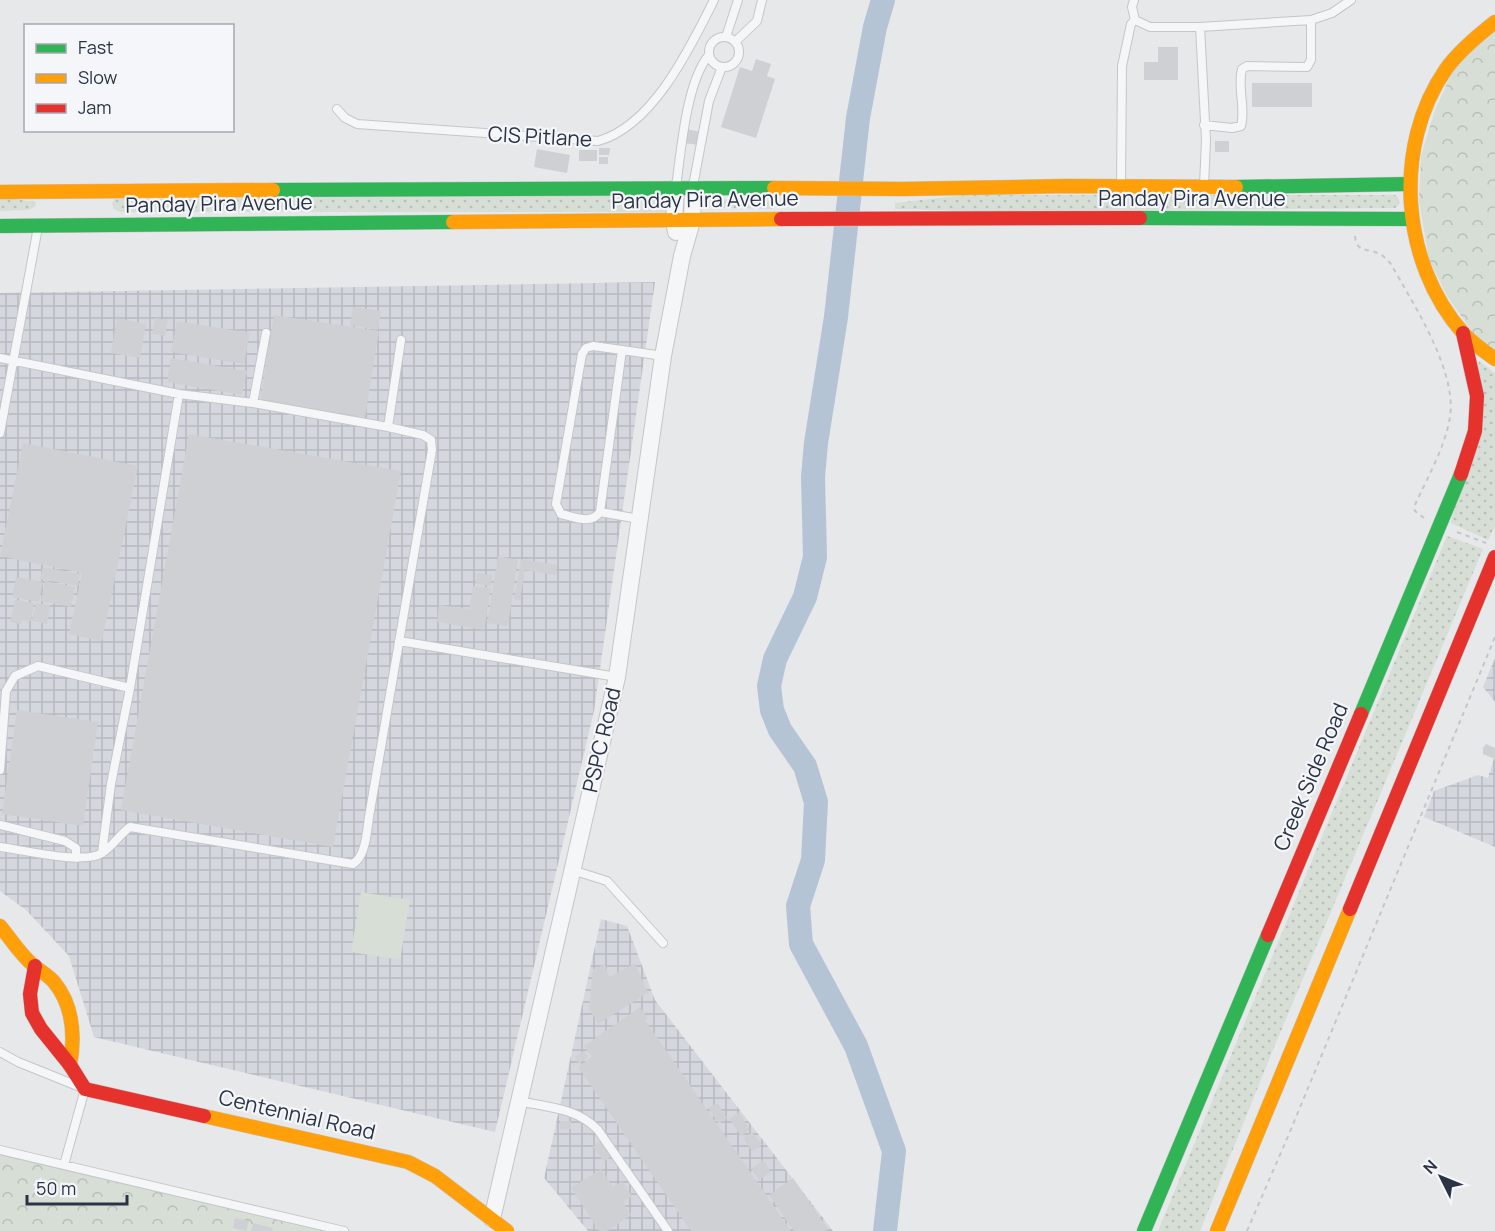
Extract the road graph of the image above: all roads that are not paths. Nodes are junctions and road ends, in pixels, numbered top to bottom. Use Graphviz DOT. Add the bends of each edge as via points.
graph roads {
  1 [pos="714,0"];
  2 [pos="738,0"];
  3 [pos="762,0"];
  4 [pos="1134,0"];
  5 [pos="1351,0"];
  6 [pos="1135,20"];
  7 [pos="1311,20"];
  8 [pos="1495,22"];
  9 [pos="1200,27"];
  10 [pos="726,37"];
  11 [pos="735,42"];
  12 [pos="710,55"];
  13 [pos="722,67"];
  14 [pos="337,109"];
  15 [pos="1204,125"];
  16 [pos="679,165"];
  17 [pos="696,167"];
  18 [pos="1409,184"];
  19 [pos="1121,187"];
  20 [pos="684,188"];
  21 [pos="1204,188"];
  22 [pos="0,192"];
  23 [pos="39,210"];
  24 [pos="1411,219"];
  25 [pos="674,221"];
  26 [pos="692,221"];
  27 [pos="0,226"];
  28 [pos="682,256"];
  29 [pos="266,333"];
  30 [pos="1463,333"];
  31 [pos="401,340"];
  32 [pos="622,350"];
  33 [pos="663,356"];
  34 [pos="0,358"];
  35 [pos="1495,359"];
  36 [pos="15,361"];
  37 [pos="179,394"];
  38 [pos="253,403"];
  39 [pos="388,428"];
  40 [pos="0,433"];
  41 [pos="600,512"];
  42 [pos="639,519"];
  43 [pos="1495,557"];
  44 [pos="399,641"];
  45 [pos="616,677"];
  46 [pos="130,688"];
  47 [pos="0,770"];
  48 [pos="0,825"];
  49 [pos="0,847"];
  50 [pos="101,854"];
  51 [pos="76,858"];
  52 [pos="572,870"];
  53 [pos="0,926"];
  54 [pos="663,943"];
  55 [pos="35,966"];
  56 [pos="0,1052"];
  57 [pos="70,1066"];
  58 [pos="85,1089"];
  59 [pos="518,1101"];
  60 [pos="0,1150"];
  61 [pos="64,1165"];
  62 [pos="492,1219"];
  63 [pos="666,1230"];
  64 [pos="344,1231"];
  65 [pos="507,1231"];
  66 [pos="1144,1231"];
  67 [pos="1217,1231"];
  1 -- 14 [label="lane, CIS Pitlane" via="695,38 646,111 609,138 598,141 357,124"];
  2 -- 10 [label="lane"];
  3 -- 11 [label="lane" via="757,21"];
  4 -- 6 [label="lane"];
  5 -- 7 [label="lane" via="1332,13"];
  6 -- 9 [label="lane" via="1150,27"];
  6 -- 19 [label="lane" via="1122,66"];
  7 -- 9 [label="lane"];
  7 -- 15 [label="lane" via="1311,60 1307,67 1247,66 1240,77 1241,126"];
  8 -- 18 [label="main road" via="1445,70 1425,110"];
  9 -- 15 [label="lane"];
  10 -- 11 [label="lane"];
  10 -- 12 [label="lane" via="713,42"];
  11 -- 13 [label="lane" via="740,51 736,62"];
  12 -- 13 [label="lane"];
  12 -- 16 [label="lane" via="690,101"];
  13 -- 17 [label="lane" via="709,101"];
  15 -- 21 [label="lane"];
  16 -- 17 [label="lane"];
  16 -- 20 [label="lane"];
  17 -- 20 [label="lane"];
  18 -- 21 [label="main road, Panday Pira Avenue"];
  18 -- 24 [label="main road"];
  19 -- 20 [label="main road, Panday Pira Avenue"];
  19 -- 21 [label="main road, Panday Pira Avenue"];
  20 -- 23 [label="main road, Panday Pira Avenue"];
  20 -- 25 [label="street, PSPC Road"];
  20 -- 26 [label="street, PSPC Road"];
  22 -- 23 [label="main road, Panday Pira Avenue"];
  23 -- 25 [label="main road, Panday Pira Avenue"];
  23 -- 27 [label="main road, Panday Pira Avenue"];
  23 -- 36 [label="lane"];
  24 -- 26 [label="main road, Panday Pira Avenue"];
  24 -- 30 [label="main road" via="1430,279"];
  25 -- 26 [label="main road, Panday Pira Avenue"];
  25 -- 28 [label="street, PSPC Road"];
  26 -- 28 [label="street, PSPC Road"];
  28 -- 33 [label="street, PSPC Road"];
  29 -- 38 [label="lane"];
  30 -- 35 [label="main road"];
  30 -- 66 [label="main road, Creek Side Road" via="1477,396 1475,431 1463,469"];
  31 -- 39 [label="lane"];
  32 -- 33 [label="lane"];
  32 -- 41 [label="lane"];
  32 -- 41 [label="lane" via="593,346 582,354 556,504 561,514 589,520"];
  33 -- 42 [label="street, PSPC Road"];
  34 -- 36 [label="lane"];
  36 -- 37 [label="lane"];
  36 -- 40 [label="lane"];
  37 -- 38 [label="lane"];
  37 -- 46 [label="lane"];
  38 -- 39 [label="lane"];
  39 -- 44 [label="lane" via="423,435 431,441 432,450"];
  41 -- 42 [label="lane"];
  42 -- 45 [label="street, PSPC Road"];
  43 -- 67 [label="main road"];
  44 -- 45 [label="lane"];
  44 -- 50 [label="lane" via="359,861 353,864 130,827"];
  45 -- 52 [label="street, PSPC Road"];
  46 -- 47 [label="lane" via="38,666 21,672 6,692"];
  46 -- 50 [label="lane"];
  48 -- 51 [label="lane" via="65,841 76,848"];
  49 -- 51 [label="lane"];
  50 -- 51 [label="lane"];
  52 -- 54 [label="lane" via="607,881"];
  52 -- 59 [label="street, PSPC Road"];
  53 -- 55 [label="main road"];
  55 -- 57 [label="main road" via="30,1003 36,1023"];
  55 -- 57 [label="main road" via="59,987 70,1012 74,1038"];
  56 -- 58 [label="lane"];
  57 -- 58 [label="main road"];
  58 -- 61 [label="lane"];
  58 -- 62 [label="main road, Centennial Road" via="408,1162 435,1176"];
  59 -- 62 [label="street, PSPC Road"];
  59 -- 63 [label="lane" via="570,1112 591,1123"];
  60 -- 61 [label="lane"];
  61 -- 64 [label="lane"];
  62 -- 65 [label="main road, Centennial Road"];
}
